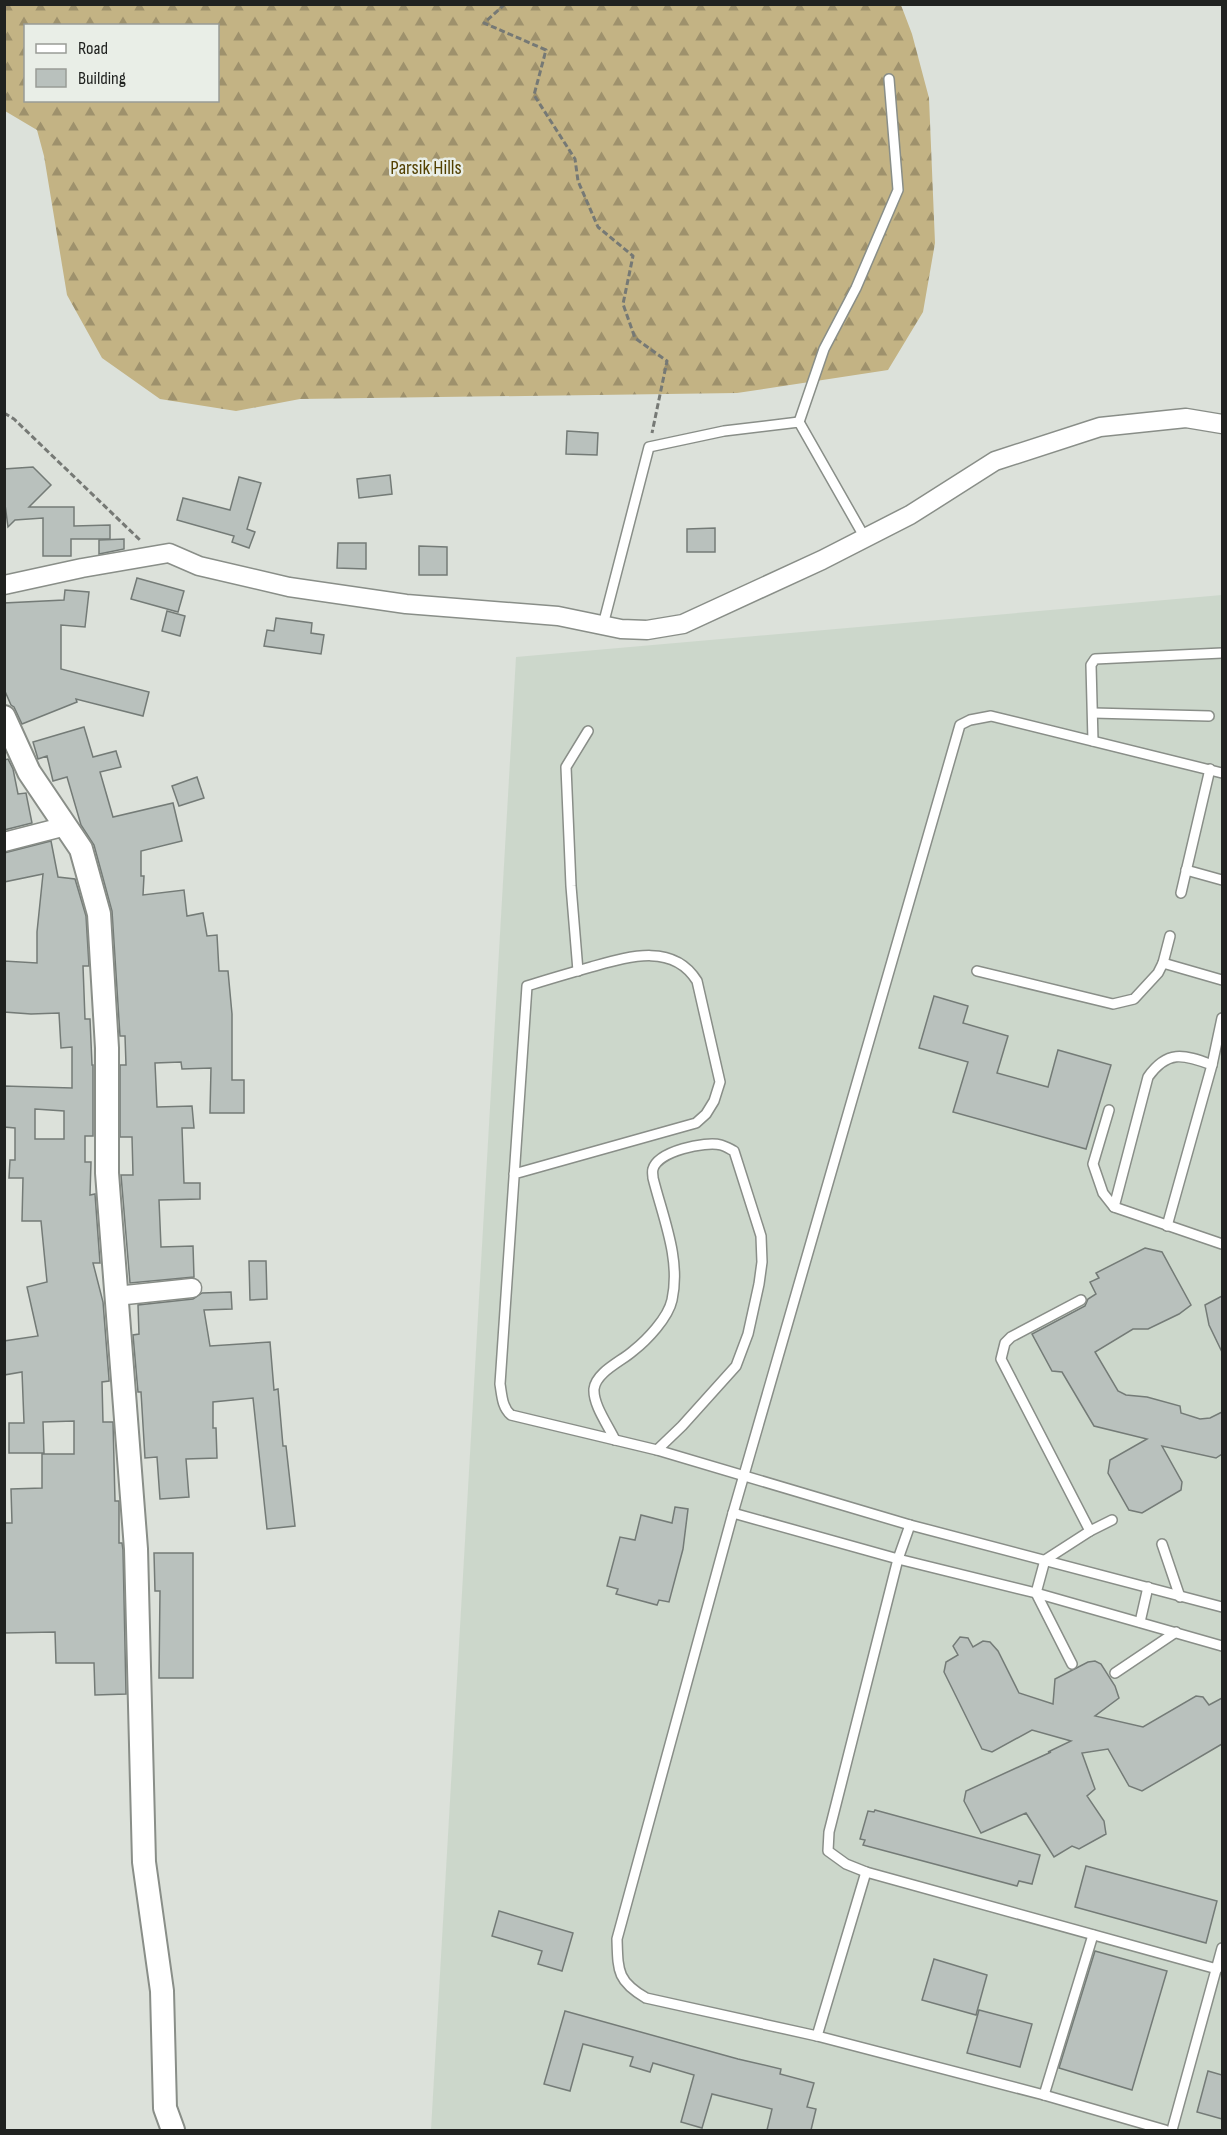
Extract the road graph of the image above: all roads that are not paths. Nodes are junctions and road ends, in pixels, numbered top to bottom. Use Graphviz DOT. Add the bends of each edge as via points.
graph roads {
  1 [pos="888,79"];
  2 [pos="800,422"];
  3 [pos="1222,424"];
  4 [pos="865,538"];
  5 [pos="4,585"];
  6 [pos="603,625"];
  7 [pos="1222,653"];
  8 [pos="1093,713"];
  9 [pos="1209,716"];
  10 [pos="4,717"];
  11 [pos="588,731"];
  12 [pos="1093,741"];
  13 [pos="1210,769"];
  14 [pos="1222,773"];
  15 [pos="66,826"];
  16 [pos="4,842"];
  17 [pos="1186,870"];
  18 [pos="1222,880"];
  19 [pos="1181,893"];
  20 [pos="1170,936"];
  21 [pos="1163,963"];
  22 [pos="579,971"];
  23 [pos="977,971"];
  24 [pos="1222,980"];
  25 [pos="1222,1018"];
  26 [pos="1212,1065"];
  27 [pos="1109,1110"];
  28 [pos="514,1174"];
  29 [pos="1114,1207"];
  30 [pos="1167,1226"];
  31 [pos="1222,1244"];
  32 [pos="192,1288"];
  33 [pos="116,1296"];
  34 [pos="1081,1300"];
  35 [pos="615,1440"];
  36 [pos="657,1450"];
  37 [pos="744,1476"];
  38 [pos="733,1514"];
  39 [pos="1112,1520"];
  40 [pos="910,1525"];
  41 [pos="1090,1531"];
  42 [pos="1162,1544"];
  43 [pos="898,1559"];
  44 [pos="1045,1560"];
  45 [pos="1148,1587"];
  46 [pos="1036,1593"];
  47 [pos="1180,1597"];
  48 [pos="1222,1607"];
  49 [pos="1140,1622"];
  50 [pos="1176,1632"];
  51 [pos="1222,1646"];
  52 [pos="1072,1664"];
  53 [pos="1115,1672"];
  54 [pos="866,1872"];
  55 [pos="1094,1935"];
  56 [pos="1222,1948"];
  57 [pos="1217,1970"];
  58 [pos="817,2036"];
  59 [pos="1044,2094"];
  60 [pos="173,2130"];
  61 [pos="1165,2130"];
  62 [pos="1172,2130"];
  1 -- 2 [label="lane" via="898,190 856,288 824,349"];
  2 -- 4 [label="lane"];
  2 -- 6 [label="lane" via="724,431 649,447"];
  3 -- 4 [label="street" via="1186,418 1100,426 996,461"];
  4 -- 6 [label="street" via="683,624 647,630"];
  5 -- 6 [label="street" via="169,553 199,566 289,587 406,604 558,616"];
  7 -- 8 [label="lane" via="1095,660 1090,665"];
  8 -- 9 [label="lane"];
  8 -- 12 [label="lane"];
  10 -- 15 [label="street" via="29,772"];
  11 -- 22 [label="lane" via="566,767"];
  12 -- 13 [label="lane"];
  12 -- 37 [label="lane" via="991,716 960,725"];
  13 -- 14 [label="lane"];
  13 -- 17 [label="lane"];
  15 -- 16 [label="street"];
  15 -- 33 [label="street" via="81,849 99,914 107,1048 107,1173"];
  17 -- 18 [label="lane"];
  17 -- 19 [label="lane"];
  20 -- 21 [label="lane"];
  21 -- 23 [label="lane" via="1134,999 1113,1004"];
  21 -- 24 [label="lane"];
  22 -- 28 [label="lane" via="527,986"];
  22 -- 28 [label="lane" via="628,956 649,955 669,957 692,971 720,1082 714,1101 696,1124"];
  25 -- 26 [label="lane"];
  26 -- 29 [label="lane" via="1180,1056 1166,1058 1148,1077"];
  26 -- 30 [label="lane"];
  27 -- 29 [label="lane" via="1093,1164 1103,1192"];
  28 -- 35 [label="lane" via="502,1403 511,1415"];
  29 -- 30 [label="lane"];
  30 -- 31 [label="lane"];
  32 -- 33 [label="street"];
  33 -- 60 [label="street" via="136,1550 144,1862 162,1991 165,2108"];
  34 -- 41 [label="lane" via="1011,1337 1001,1359"];
  35 -- 36 [label="lane"];
  35 -- 36 [label="lane" via="596,1400 595,1384 657,1328 672,1302 673,1253 653,1168 677,1149 721,1145 734,1151 761,1236 759,1284 736,1366"];
  36 -- 37 [label="lane"];
  37 -- 38 [label="lane"];
  37 -- 40 [label="lane"];
  38 -- 43 [label="lane"];
  38 -- 58 [label="lane" via="616,1940 618,1971 630,1988 646,1998"];
  39 -- 41 [label="lane"];
  40 -- 43 [label="lane"];
  40 -- 44 [label="lane"];
  41 -- 44 [label="lane"];
  42 -- 47 [label="lane"];
  43 -- 46 [label="lane"];
  43 -- 54 [label="lane" via="829,1832 828,1851"];
  44 -- 45 [label="lane"];
  44 -- 46 [label="lane"];
  45 -- 47 [label="lane"];
  45 -- 49 [label="lane"];
  46 -- 49 [label="lane"];
  46 -- 52 [label="lane"];
  47 -- 48 [label="lane"];
  49 -- 50 [label="lane"];
  50 -- 51 [label="lane"];
  50 -- 53 [label="lane"];
  54 -- 55 [label="lane"];
  54 -- 58 [label="lane"];
  55 -- 57 [label="lane"];
  55 -- 59 [label="lane"];
  56 -- 57 [label="lane"];
  57 -- 62 [label="lane"];
  58 -- 59 [label="lane"];
  59 -- 61 [label="lane"];
}
